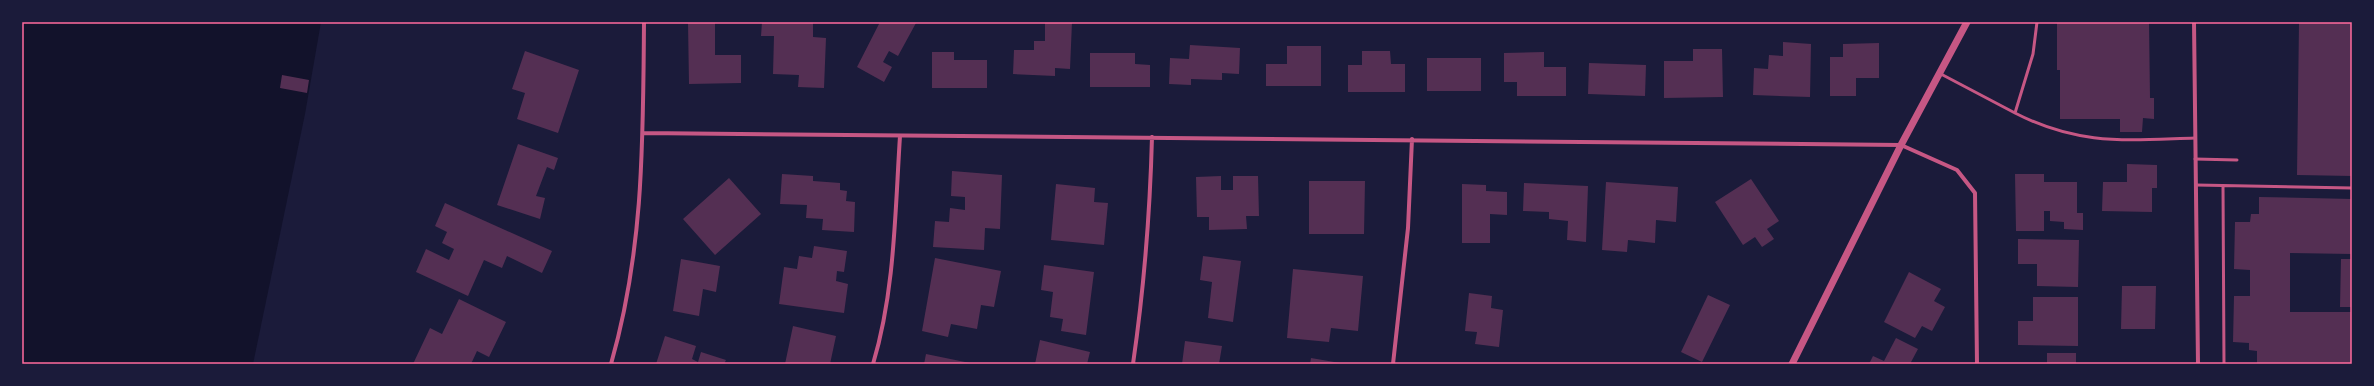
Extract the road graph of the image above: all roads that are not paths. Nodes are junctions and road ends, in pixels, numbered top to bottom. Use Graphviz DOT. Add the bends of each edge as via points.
graph roads {
  1 [pos="644,22"];
  2 [pos="1967,22"];
  3 [pos="2037,22"];
  4 [pos="2194,22"];
  5 [pos="1939,73"];
  6 [pos="2015,113"];
  7 [pos="643,133"];
  8 [pos="900,136"];
  9 [pos="1152,137"];
  10 [pos="2195,138"];
  11 [pos="1412,139"];
  12 [pos="1901,145"];
  13 [pos="2195,159"];
  14 [pos="2237,160"];
  15 [pos="2196,185"];
  16 [pos="2223,186"];
  17 [pos="2352,188"];
  18 [pos="611,364"];
  19 [pos="873,364"];
  20 [pos="1133,364"];
  21 [pos="1393,364"];
  22 [pos="1792,364"];
  23 [pos="1977,364"];
  24 [pos="2198,364"];
  25 [pos="2224,364"];
  1 -- 7 [label="street"];
  2 -- 5 [label="street"];
  3 -- 6 [label="lane" via="2033,54"];
  4 -- 10 [label="street"];
  5 -- 6 [label="lane"];
  5 -- 12 [label="street"];
  6 -- 10 [label="lane" via="2036,124 2069,134 2104,140"];
  7 -- 8 [label="street"];
  7 -- 18 [label="street" via="640,207 633,268"];
  8 -- 9 [label="street"];
  8 -- 19 [label="street" via="893,254 878,348"];
  9 -- 11 [label="street"];
  9 -- 20 [label="street" via="1149,231 1144,290"];
  10 -- 13 [label="street"];
  11 -- 12 [label="street"];
  11 -- 21 [label="street" via="1408,228"];
  12 -- 22 [label="street"];
  12 -- 23 [label="street" via="1957,170 1975,193"];
  13 -- 14 [label="lane"];
  13 -- 15 [label="street"];
  15 -- 16 [label="lane"];
  15 -- 24 [label="street"];
  16 -- 17 [label="lane"];
  16 -- 25 [label="lane"];
}
